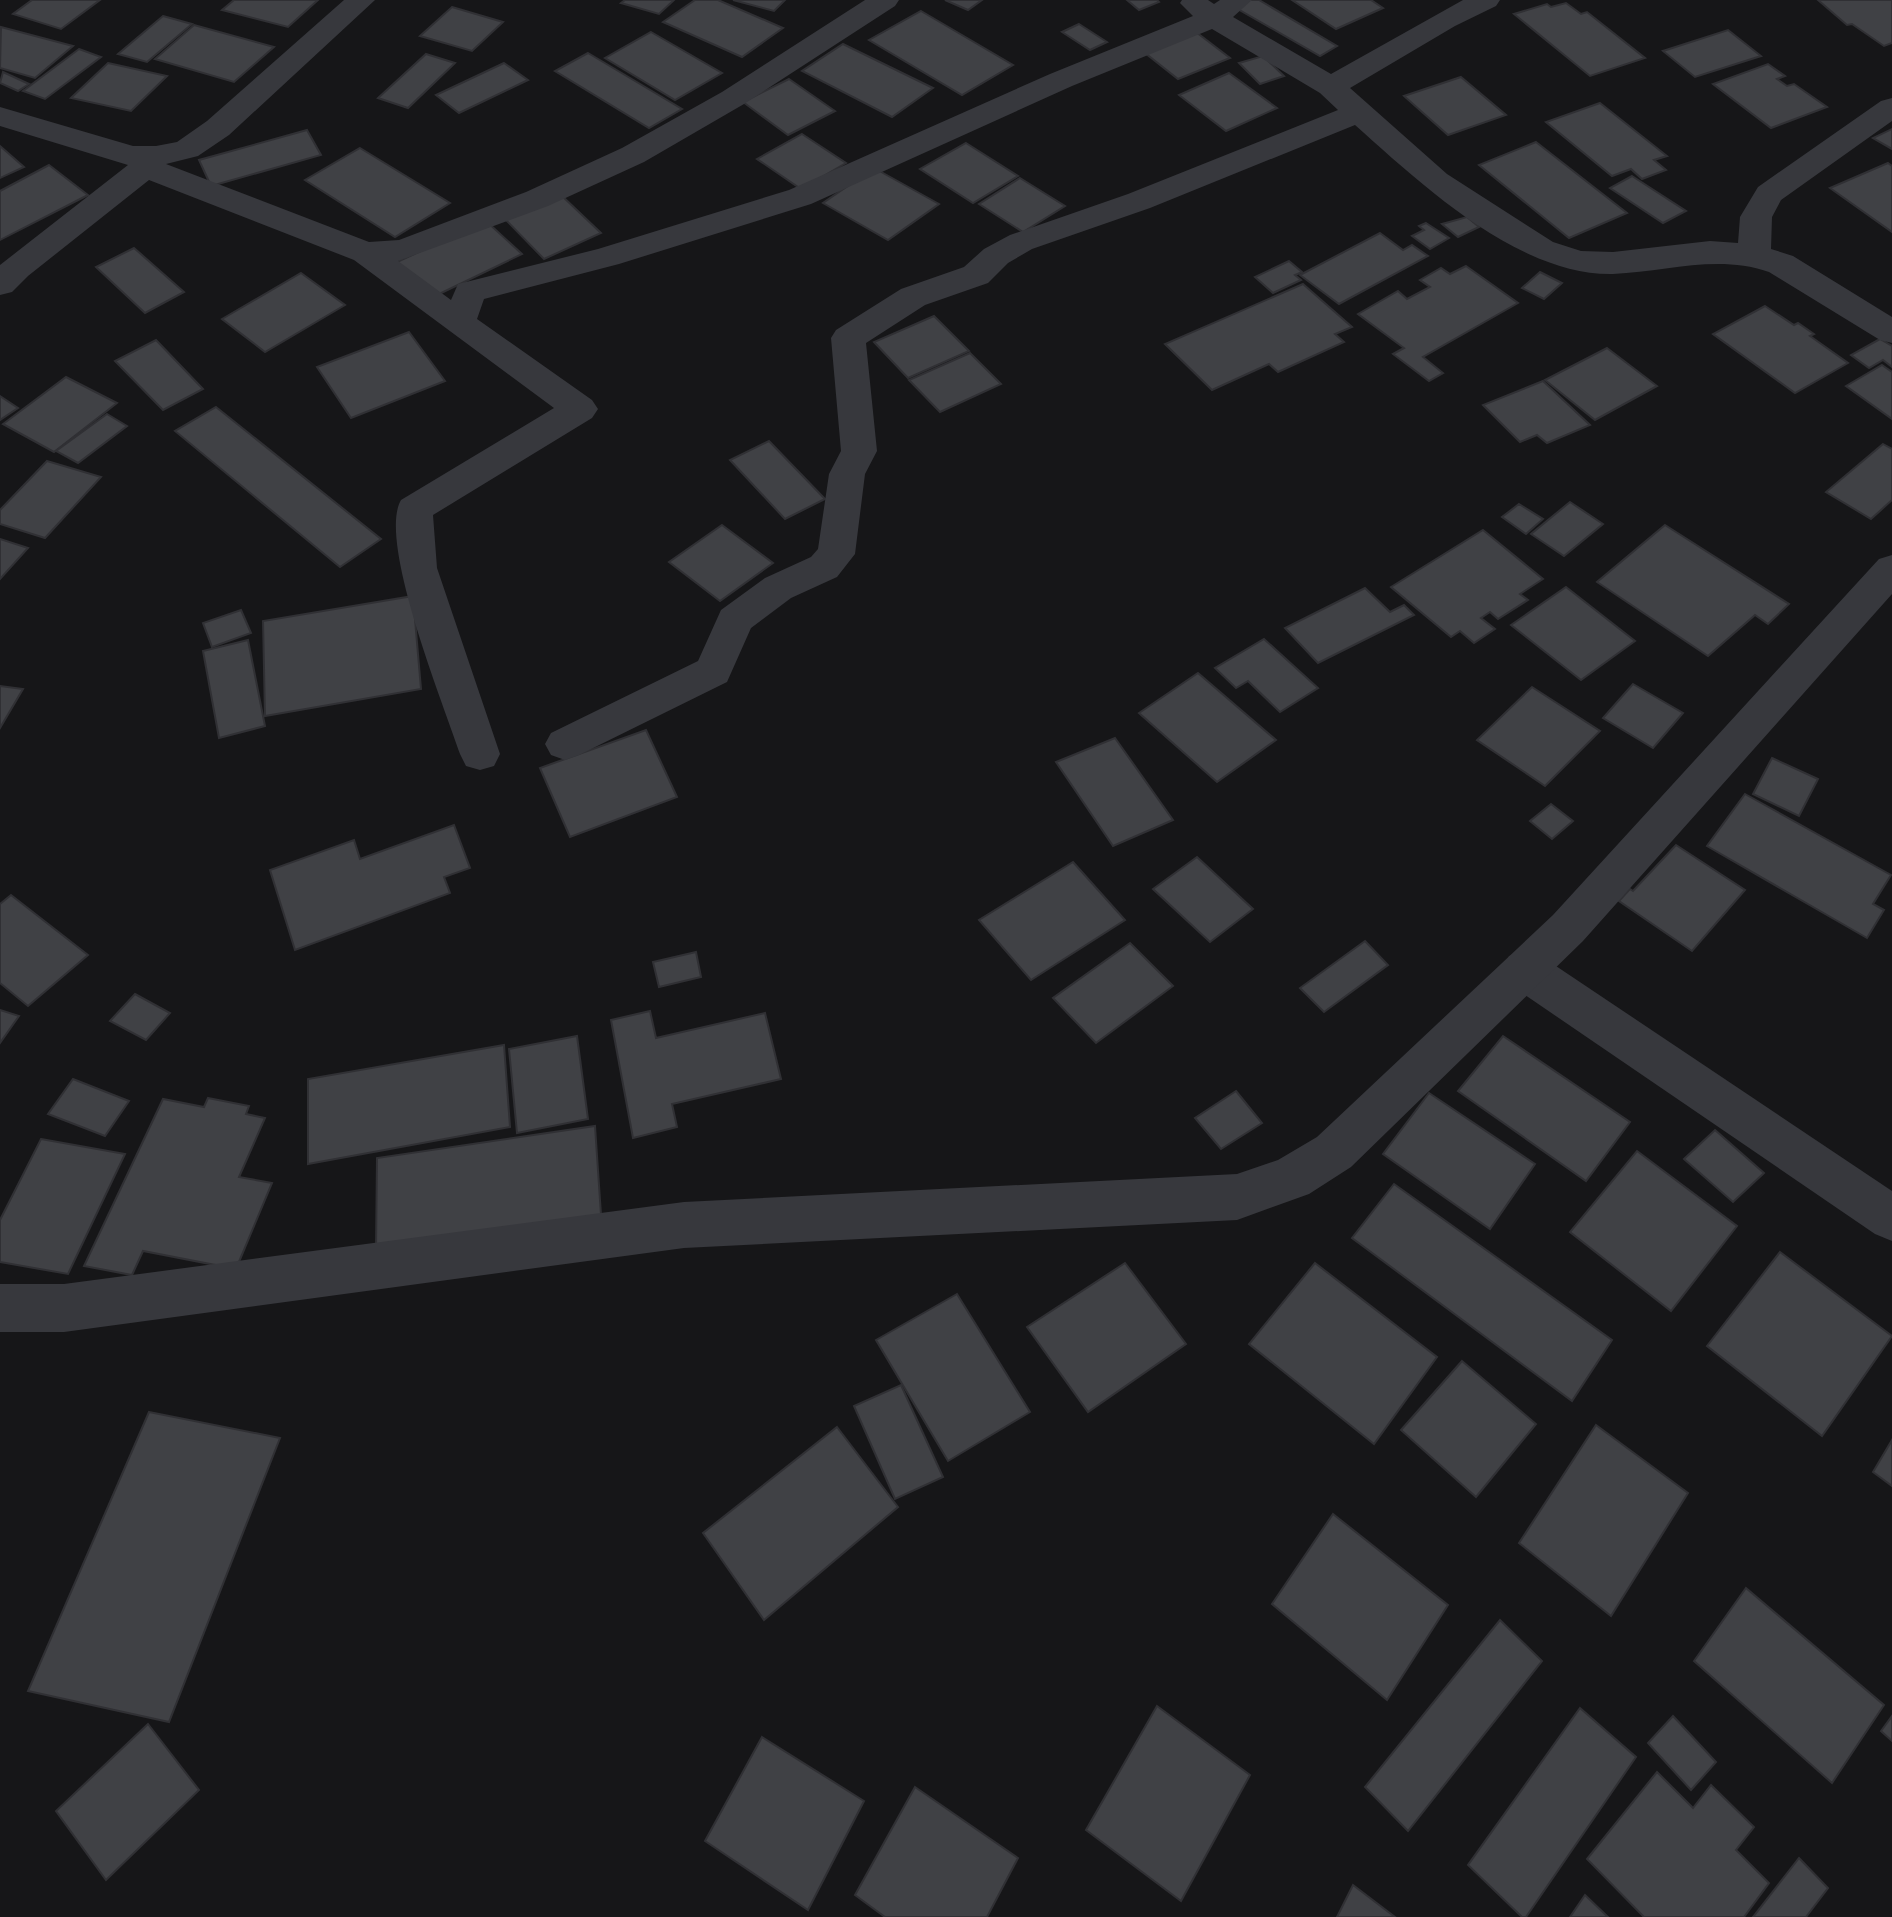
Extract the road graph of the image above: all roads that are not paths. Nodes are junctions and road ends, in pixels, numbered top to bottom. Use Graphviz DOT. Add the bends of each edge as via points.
graph roads {
  1 [pos="361,0"];
  2 [pos="885,0"];
  3 [pos="1486,0"];
  4 [pos="1214,6"];
  5 [pos="1331,87"];
  6 [pos="1892,107"];
  7 [pos="1359,112"];
  8 [pos="0,116"];
  9 [pos="150,162"];
  10 [pos="366,253"];
  11 [pos="1754,255"];
  12 [pos="0,284"];
  13 [pos="459,323"];
  14 [pos="1892,332"];
  15 [pos="1892,569"];
  16 [pos="565,744"];
  17 [pos="480,754"];
  18 [pos="1525,970"];
  19 [pos="1892,1218"];
  20 [pos="0,1308"];
  1 -- 9 [label="street" via="218,128 187,149"];
  2 -- 10 [label="street" via="633,155 537,199 403,250"];
  3 -- 5 [label="street"];
  4 -- 5 [label="street"];
  4 -- 13 [label="street" via="800,197 607,257 470,292"];
  5 -- 7 [label="street"];
  6 -- 11 [label="street" via="1769,194 1756,217"];
  7 -- 11 [label="street" via="1436,181 1541,249 1579,261 1613,263 1710,252"];
  7 -- 16 [label="street" via="1139,201 1021,242 976,275 913,297 848,338 859,451 847,474 839,545 831,561 778,588 735,620 713,671"];
  8 -- 9 [label="street"];
  9 -- 10 [label="street"];
  9 -- 12 [label="street"];
  10 -- 13 [label="street"];
  11 -- 14 [label="street" via="1781,264"];
  13 -- 17 [label="street" via="580,409 414,509 418,568"];
  15 -- 18 [label="street"];
  18 -- 19 [label="street"];
  18 -- 20 [label="street" via="1334,1152 1292,1178 1237,1197 684,1225 64,1308"];
}
